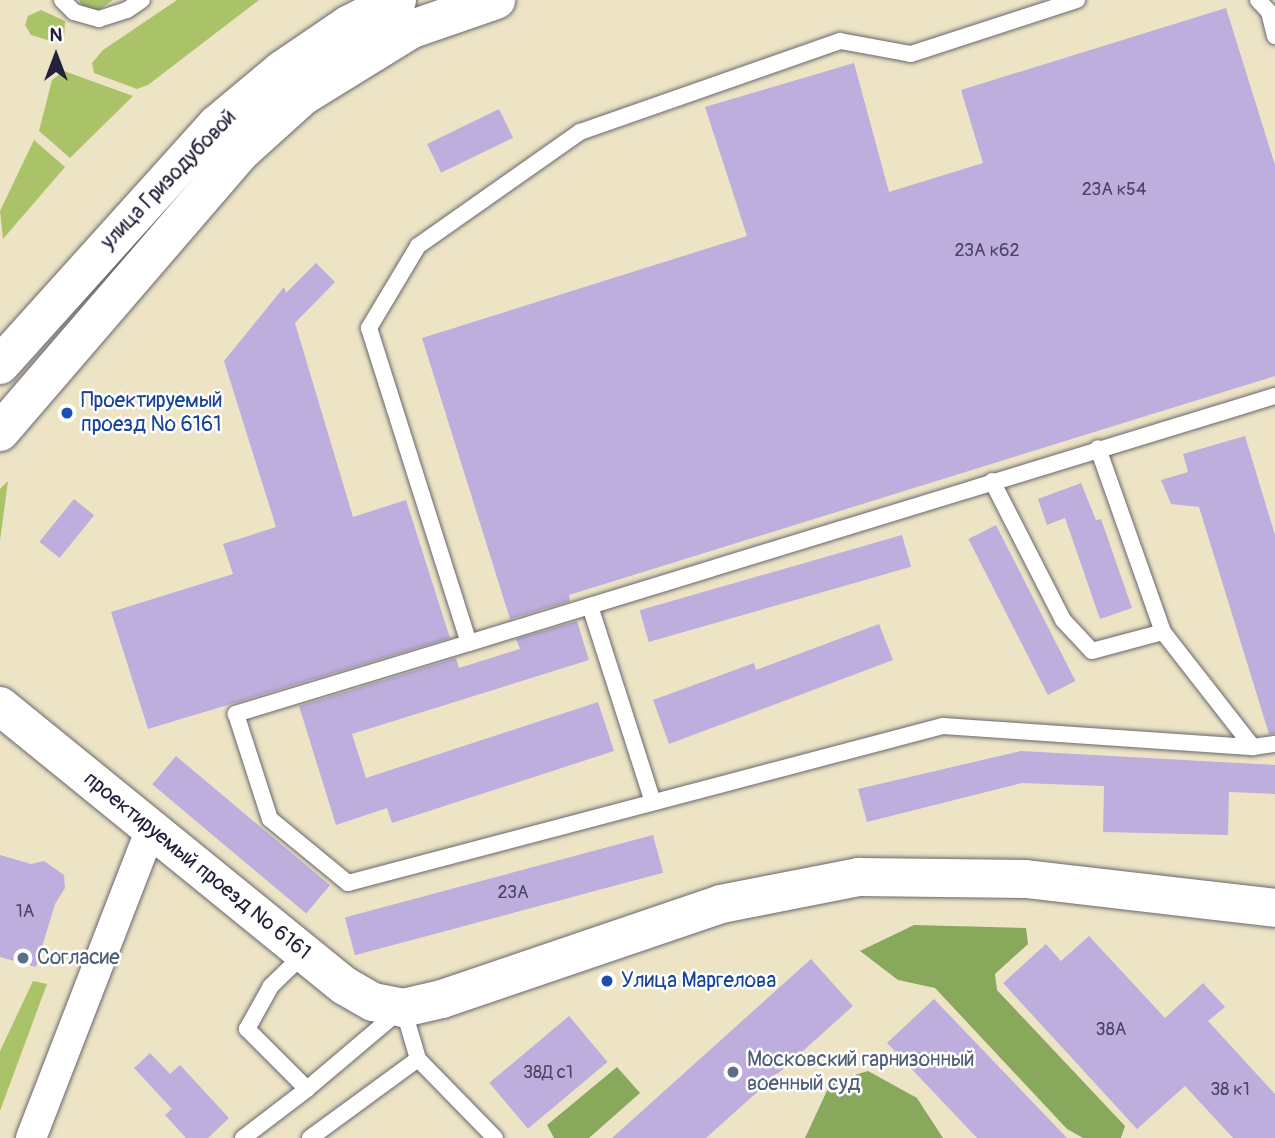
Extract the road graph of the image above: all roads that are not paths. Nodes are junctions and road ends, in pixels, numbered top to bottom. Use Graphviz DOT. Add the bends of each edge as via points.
graph roads {
  1 [pos="62,0"];
  2 [pos="142,0"];
  3 [pos="496,0"];
  4 [pos="1077,0"];
  5 [pos="1267,6"];
  6 [pos="402,10"];
  7 [pos="1275,36"];
  8 [pos="0,365"];
  9 [pos="1275,396"];
  10 [pos="0,432"];
  11 [pos="1098,448"];
  12 [pos="992,481"];
  13 [pos="590,606"];
  14 [pos="1163,632"];
  15 [pos="469,643"];
  16 [pos="0,706"];
  17 [pos="1275,744"];
  18 [pos="1253,747"];
  19 [pos="653,803"];
  20 [pos="150,831"];
  21 [pos="1275,908"];
  22 [pos="305,953"];
  23 [pos="403,1008"];
  24 [pos="418,1059"];
  25 [pos="307,1089"];
  26 [pos="31,1138"];
  27 [pos="243,1138"];
  28 [pos="310,1138"];
  29 [pos="495,1138"];
  1 -- 2 [label="lane" via="74,12 99,19"];
  3 -- 6 [label="street"];
  4 -- 15 [label="lane" via="911,54 840,41 580,132 418,246 369,328"];
  5 -- 7 [label="lane"];
  6 -- 8 [label="street, улица Гризодубовой" via="282,70 216,125"];
  6 -- 10 [label="street, улица Гризодубовой" via="240,153"];
  9 -- 11 [label="lane"];
  11 -- 12 [label="lane"];
  11 -- 14 [label="lane"];
  12 -- 13 [label="lane"];
  12 -- 14 [label="lane" via="1063,620 1092,651"];
  13 -- 15 [label="lane"];
  13 -- 19 [label="lane"];
  14 -- 18 [label="lane"];
  15 -- 19 [label="lane" via="236,714 270,819 348,883"];
  16 -- 20 [label="street, проектируемый проезд № 6161"];
  17 -- 18 [label="lane"];
  18 -- 19 [label="lane" via="943,726"];
  20 -- 22 [label="street, проектируемый проезд № 6161"];
  20 -- 26 [label="street"];
  21 -- 23 [label="street" via="1027,879 855,877 721,904 442,999"];
  22 -- 23 [label="street, проектируемый проезд № 6161" via="373,1002"];
  22 -- 25 [label="lane" via="271,986 247,1029"];
  23 -- 24 [label="lane"];
  23 -- 25 [label="lane"];
  24 -- 28 [label="lane"];
  24 -- 29 [label="lane"];
  25 -- 27 [label="lane"];
}
